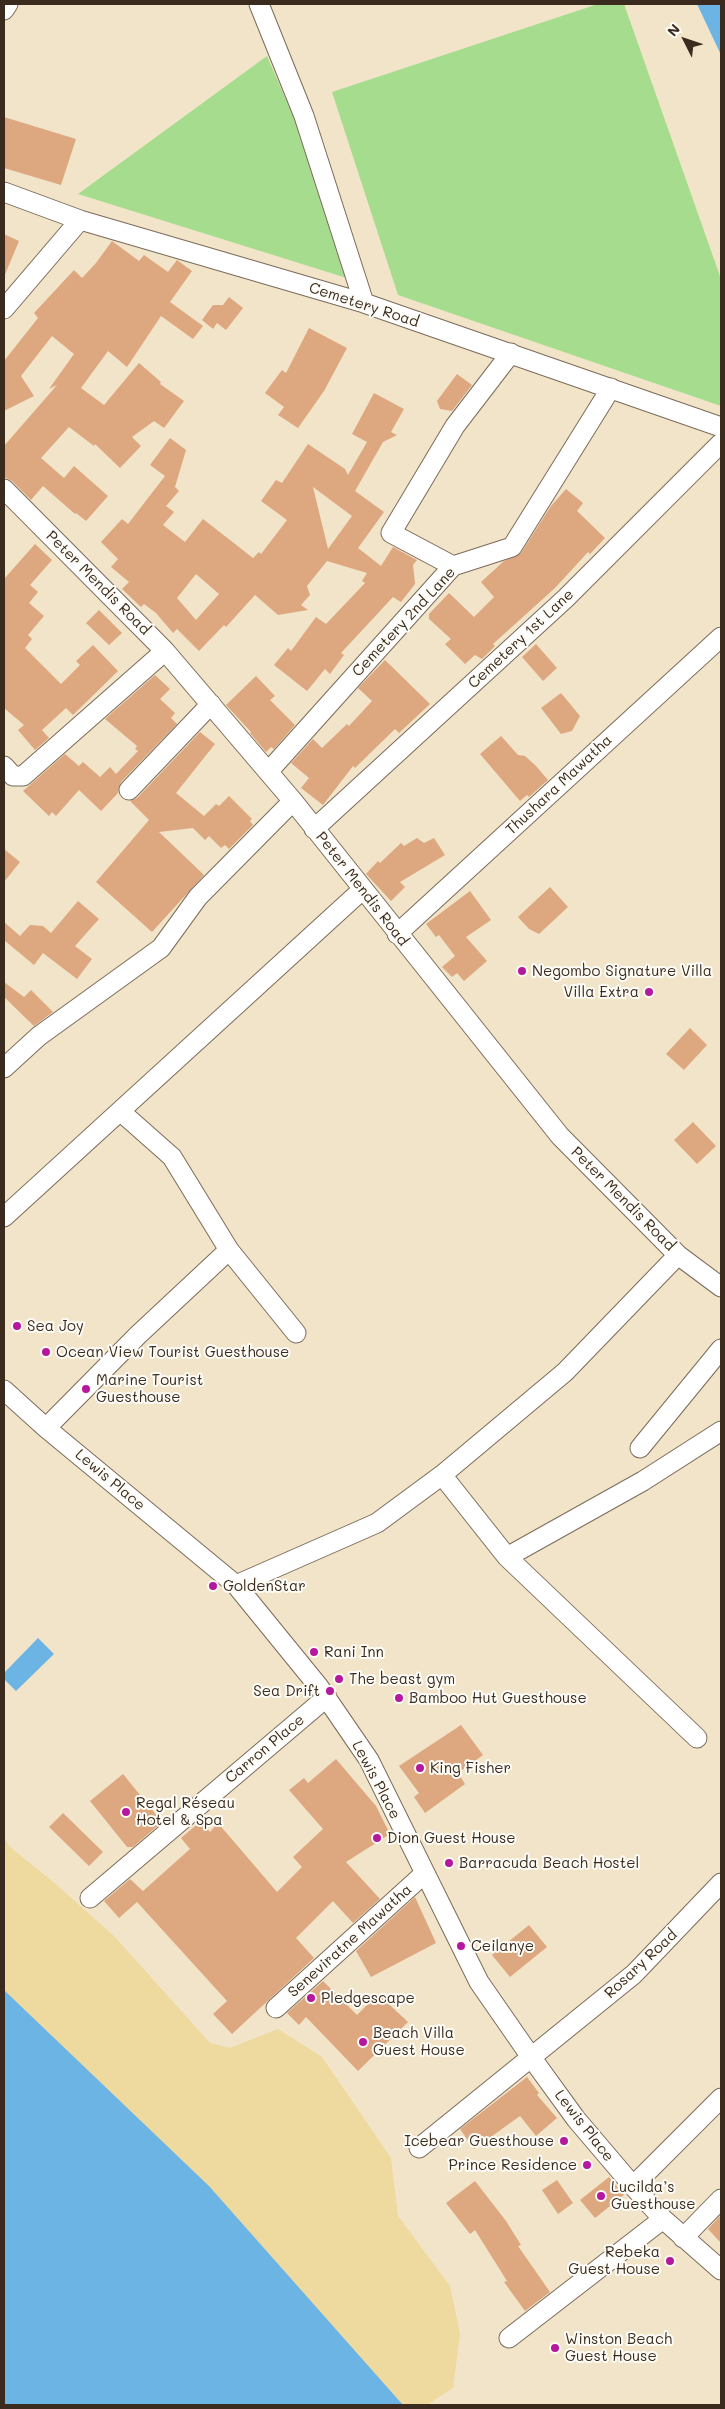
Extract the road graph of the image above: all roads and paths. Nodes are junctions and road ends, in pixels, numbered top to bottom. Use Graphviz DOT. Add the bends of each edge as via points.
graph roads {
  1 [pos="8,4"];
  2 [pos="259,4"];
  3 [pos="4,10"];
  4 [pos="4,192"];
  5 [pos="80,220"];
  6 [pos="364,303"];
  7 [pos="4,309"];
  8 [pos="511,353"];
  9 [pos="612,388"];
  10 [pos="721,427"];
  11 [pos="721,443"];
  12 [pos="4,489"];
  13 [pos="453,566"];
  14 [pos="721,637"];
  15 [pos="166,651"];
  16 [pos="211,704"];
  17 [pos="4,766"];
  18 [pos="268,772"];
  19 [pos="130,790"];
  20 [pos="293,801"];
  21 [pos="314,829"];
  22 [pos="362,890"];
  23 [pos="397,934"];
  24 [pos="4,1068"];
  25 [pos="120,1110"];
  26 [pos="4,1218"];
  27 [pos="229,1250"];
  28 [pos="678,1255"];
  29 [pos="721,1287"];
  30 [pos="296,1333"];
  31 [pos="721,1349"];
  32 [pos="4,1390"];
  33 [pos="46,1428"];
  34 [pos="721,1431"];
  35 [pos="640,1448"];
  36 [pos="442,1475"];
  37 [pos="507,1557"];
  38 [pos="236,1585"];
  39 [pos="327,1697"];
  40 [pos="697,1738"];
  41 [pos="425,1873"];
  42 [pos="721,1883"];
  43 [pos="90,1898"];
  44 [pos="276,2008"];
  45 [pos="531,2057"];
  46 [pos="721,2098"];
  47 [pos="419,2148"];
  48 [pos="633,2186"];
  49 [pos="721,2199"];
  50 [pos="663,2220"];
  51 [pos="683,2238"];
  52 [pos="721,2270"];
  53 [pos="509,2338"];
  1 -- 3 [label="street"];
  2 -- 6 [label="street" via="304,116"];
  4 -- 5 [label="street, Cemetery Road"];
  5 -- 6 [label="street, Cemetery Road"];
  5 -- 7 [label="street"];
  6 -- 8 [label="street, Cemetery Road"];
  8 -- 9 [label="street, Cemetery Road"];
  8 -- 13 [label="street" via="455,426 392,533"];
  9 -- 10 [label="street, Cemetery Road"];
  9 -- 13 [label="street, Cemetery 2nd Lane" via="512,546"];
  11 -- 21 [label="street, Cemetery 1st Lane" via="566,598"];
  12 -- 15 [label="street, Peter Mendis Road"];
  13 -- 18 [label="street, Cemetery 2nd Lane"];
  14 -- 23 [label="street, Thushara Mawatha"];
  15 -- 16 [label="street, Peter Mendis Road"];
  15 -- 17 [label="street" via="23,776 13,776"];
  16 -- 18 [label="street, Peter Mendis Road"];
  16 -- 19 [label="street"];
  18 -- 20 [label="street, Peter Mendis Road"];
  20 -- 21 [label="street, Peter Mendis Road"];
  20 -- 24 [label="street" via="198,897 161,948 39,1036"];
  21 -- 22 [label="street, Peter Mendis Road"];
  22 -- 23 [label="street, Peter Mendis Road"];
  22 -- 25 [label="street"];
  23 -- 28 [label="street, Peter Mendis Road" via="560,1136"];
  25 -- 26 [label="street"];
  25 -- 27 [label="street" via="172,1157"];
  27 -- 30 [label="street"];
  27 -- 33 [label="street" via="138,1335"];
  28 -- 29 [label="street, Peter Mendis Road"];
  28 -- 36 [label="street" via="565,1372"];
  31 -- 35 [label="street"];
  32 -- 33 [label="street, Lewis Place"];
  33 -- 38 [label="street, Lewis Place"];
  34 -- 37 [label="street" via="643,1481"];
  36 -- 37 [label="street"];
  36 -- 38 [label="street" via="377,1523"];
  37 -- 40 [label="street"];
  38 -- 39 [label="street, Lewis Place"];
  39 -- 41 [label="street, Lewis Place" via="369,1760"];
  39 -- 43 [label="street, Carron Place"];
  41 -- 44 [label="street, Seneviratne Mawatha"];
  41 -- 45 [label="street, Lewis Place" via="479,1982"];
  42 -- 45 [label="street, Rosary Road" via="634,1974"];
  45 -- 47 [label="street, Rosary Road"];
  45 -- 48 [label="street, Lewis Place" via="576,2119"];
  46 -- 48 [label="street"];
  48 -- 50 [label="street, Lewis Place"];
  49 -- 51 [label="street"];
  50 -- 51 [label="street, Lewis Place"];
  50 -- 53 [label="street"];
  51 -- 52 [label="street, Lewis Place"];
}
